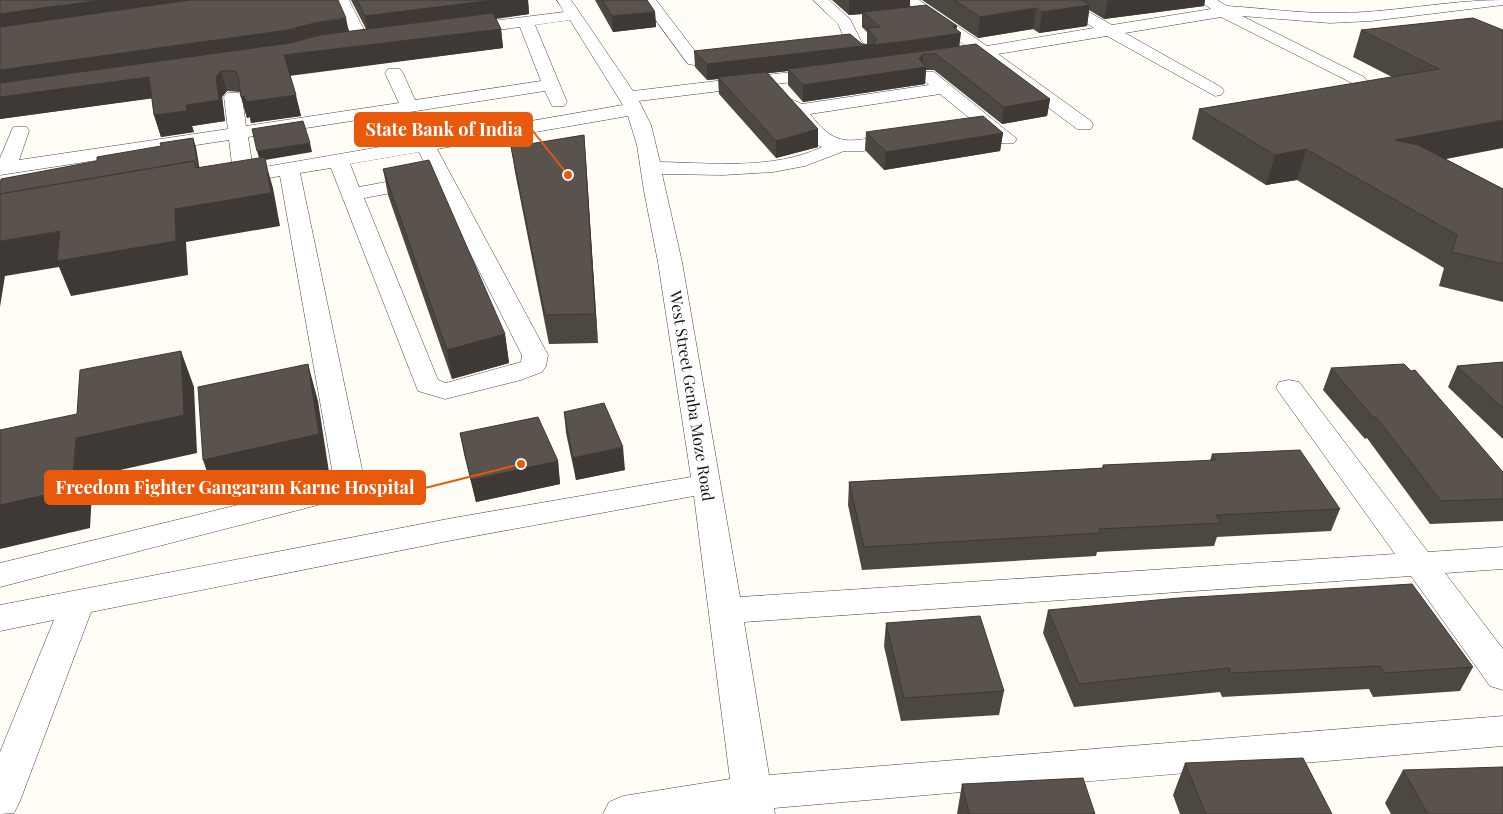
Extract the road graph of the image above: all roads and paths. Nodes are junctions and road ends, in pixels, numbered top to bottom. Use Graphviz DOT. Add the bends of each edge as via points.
graph roads {
  1 [pos="342,0"];
  2 [pos="648,0"];
  3 [pos="820,0"];
  4 [pos="909,0"];
  5 [pos="1056,0"];
  6 [pos="1206,0"];
  7 [pos="1503,1"];
  8 [pos="569,7"];
  9 [pos="1223,11"];
  10 [pos="928,13"];
  11 [pos="900,16"];
  12 [pos="863,20"];
  13 [pos="526,22"];
  14 [pos="845,22"];
  15 [pos="1113,30"];
  16 [pos="449,32"];
  17 [pos="382,41"];
  18 [pos="854,43"];
  19 [pos="363,44"];
  20 [pos="835,45"];
  21 [pos="343,46"];
  22 [pos="984,52"];
  23 [pos="751,54"];
  24 [pos="858,68"];
  25 [pos="838,71"];
  26 [pos="394,73"];
  27 [pos="770,79"];
  28 [pos="1358,81"];
  29 [pos="552,85"];
  30 [pos="941,89"];
  31 [pos="1215,91"];
  32 [pos="233,97"];
  33 [pos="631,103"];
  34 [pos="409,106"];
  35 [pos="798,110"];
  36 [pos="564,121"];
  37 [pos="989,125"];
  38 [pos="1084,126"];
  39 [pos="970,128"];
  40 [pos="20,131"];
  41 [pos="238,132"];
  42 [pos="922,135"];
  43 [pos="1007,140"];
  44 [pos="425,145"];
  45 [pos="842,145"];
  46 [pos="338,160"];
  47 [pos="650,168"];
  48 [pos="3,169"];
  49 [pos="289,169"];
  50 [pos="244,177"];
  51 [pos="442,177"];
  52 [pos="215,182"];
  53 [pos="353,194"];
  54 [pos="1289,388"];
  55 [pos="707,484"];
  56 [pos="1503,558"];
  57 [pos="1420,564"];
  58 [pos="0,575"];
  59 [pos="78,603"];
  60 [pos="724,611"];
  61 [pos="0,618"];
  62 [pos="1503,676"];
  63 [pos="1503,731"];
  64 [pos="0,801"];
  65 [pos="754,804"];
  66 [pos="623,814"];
  1 -- 19 [label="street"];
  2 -- 23 [label="street" via="694,60"];
  3 -- 14 [label="street"];
  4 -- 10 [label="street"];
  5 -- 15 [label="street"];
  6 -- 9 [label="street"];
  7 -- 9 [label="street" via="1330,18"];
  8 -- 13 [label="street"];
  8 -- 33 [label="street, West Street Genba Moze Road"];
  9 -- 15 [label="street"];
  9 -- 28 [label="street"];
  10 -- 11 [label="street"];
  10 -- 22 [label="street"];
  12 -- 14 [label="street"];
  13 -- 16 [label="street"];
  13 -- 29 [label="street"];
  14 -- 18 [label="street"];
  15 -- 22 [label="street"];
  15 -- 31 [label="street"];
  17 -- 19 [label="street"];
  18 -- 20 [label="street"];
  18 -- 24 [label="street" via="882,66"];
  19 -- 21 [label="street"];
  22 -- 30 [label="street" via="918,62"];
  22 -- 38 [label="street"];
  25 -- 27 [label="street"];
  26 -- 34 [label="street"];
  27 -- 33 [label="street"];
  27 -- 35 [label="street"];
  29 -- 34 [label="street"];
  29 -- 36 [label="street"];
  30 -- 35 [label="street"];
  30 -- 37 [label="street"];
  32 -- 41 [label="street"];
  33 -- 36 [label="street"];
  33 -- 47 [label="street, West Street Genba Moze Road" via="643,130"];
  34 -- 41 [label="street"];
  35 -- 45 [label="street" via="825,141"];
  36 -- 44 [label="street"];
  37 -- 39 [label="street"];
  37 -- 43 [label="street"];
  40 -- 48 [label="street"];
  41 -- 48 [label="street"];
  41 -- 50 [label="street"];
  42 -- 45 [label="street"];
  44 -- 46 [label="street"];
  44 -- 51 [label="street"];
  45 -- 47 [label="street" via="809,159 762,166"];
  46 -- 49 [label="street"];
  46 -- 53 [label="street"];
  47 -- 55 [label="street, West Street Genba Moze Road" via="670,262"];
  49 -- 50 [label="street"];
  49 -- 58 [label="street" via="346,469 343,483 330,492"];
  50 -- 52 [label="street"];
  51 -- 53 [label="street"];
  51 -- 53 [label="street" via="535,355 533,366 445,391 427,385"];
  54 -- 57 [label="street"];
  55 -- 59 [label="street" via="452,528"];
  55 -- 60 [label="street, West Street Genba Moze Road"];
  56 -- 57 [label="street"];
  57 -- 60 [label="street"];
  57 -- 62 [label="street"];
  59 -- 61 [label="street"];
  59 -- 64 [label="street"];
  60 -- 65 [label="street, West Street Genba Moze Road"];
  63 -- 65 [label="street"];
  65 -- 66 [label="street"];
}
